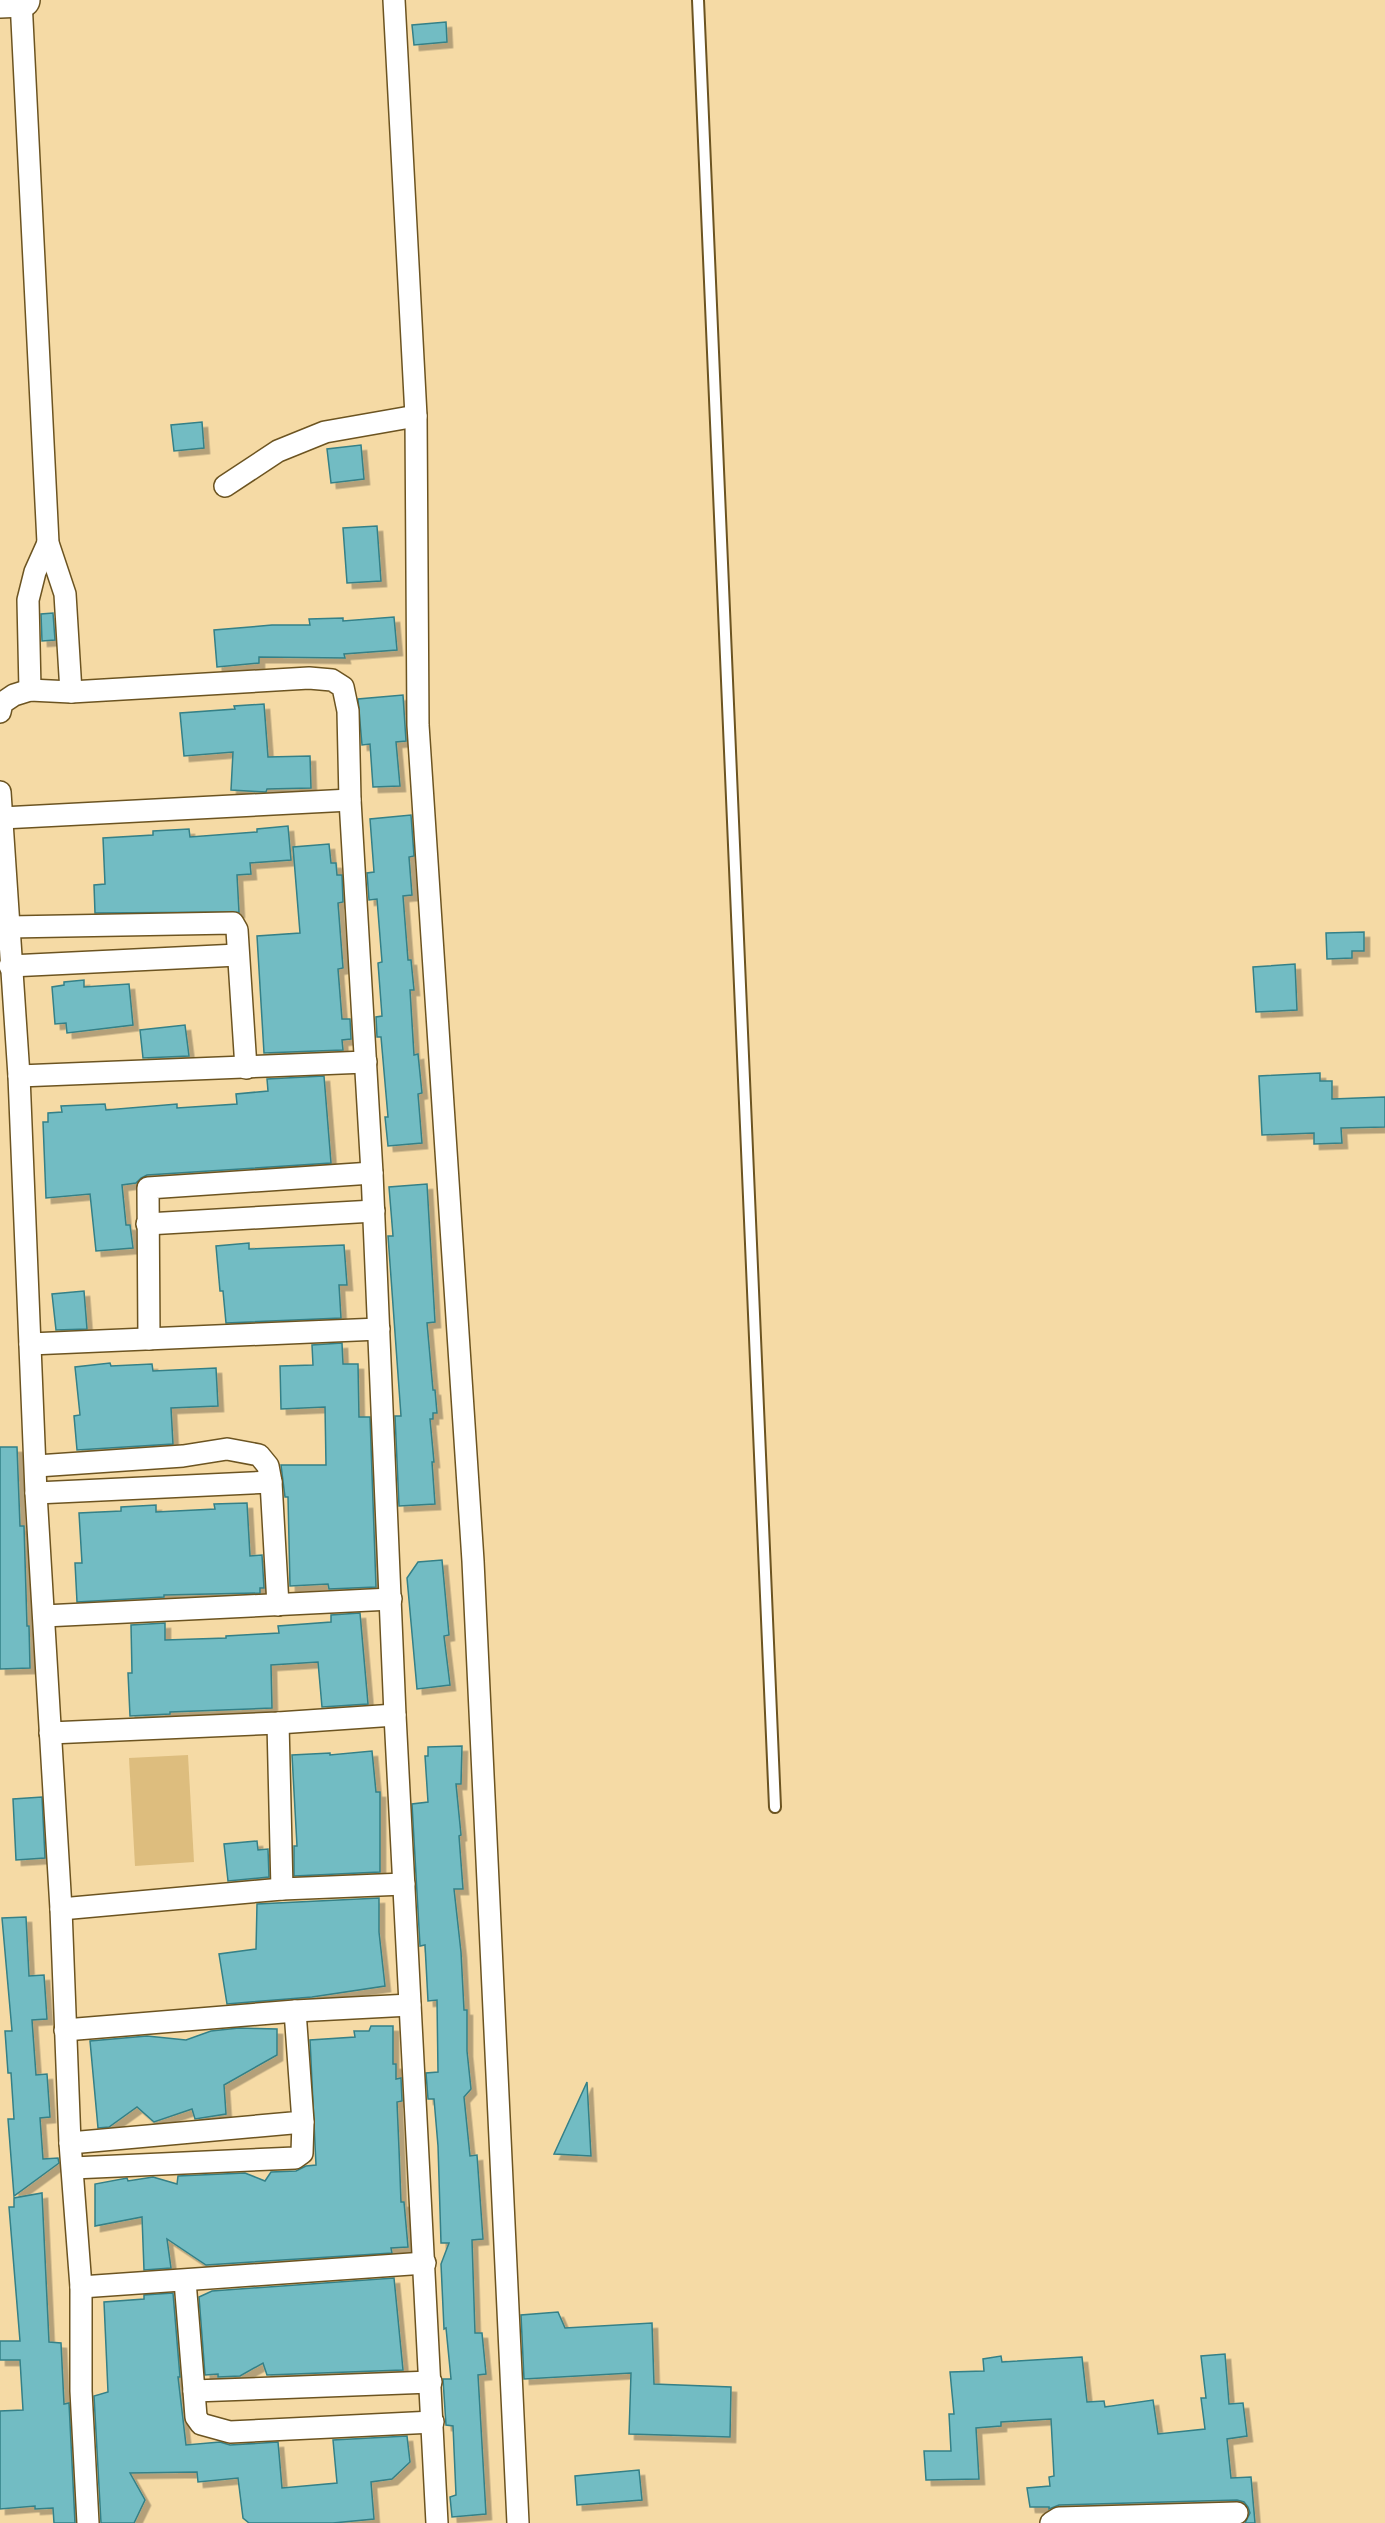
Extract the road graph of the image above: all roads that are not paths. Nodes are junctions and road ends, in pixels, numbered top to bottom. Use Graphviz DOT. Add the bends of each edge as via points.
graph roads {
  1 [pos="22,0"];
  2 [pos="394,0"];
  3 [pos="698,0"];
  4 [pos="0,1"];
  5 [pos="416,416"];
  6 [pos="225,486"];
  7 [pos="48,543"];
  8 [pos="30,690"];
  9 [pos="71,692"];
  10 [pos="0,712"];
  11 [pos="0,792"];
  12 [pos="350,800"];
  13 [pos="2,818"];
  14 [pos="9,927"];
  15 [pos="238,956"];
  16 [pos="10,966"];
  17 [pos="366,1062"];
  18 [pos="246,1068"];
  19 [pos="19,1076"];
  20 [pos="372,1173"];
  21 [pos="374,1211"];
  22 [pos="147,1224"];
  23 [pos="379,1329"];
  24 [pos="149,1339"];
  25 [pos="30,1344"];
  26 [pos="37,1466"];
  27 [pos="271,1482"];
  28 [pos="36,1493"];
  29 [pos="391,1599"];
  30 [pos="278,1605"];
  31 [pos="44,1616"];
  32 [pos="396,1715"];
  33 [pos="278,1723"];
  34 [pos="50,1732"];
  35 [pos="775,1807"];
  36 [pos="404,1884"];
  37 [pos="282,1889"];
  38 [pos="61,1909"];
  39 [pos="410,2005"];
  40 [pos="295,2011"];
  41 [pos="65,2030"];
  42 [pos="303,2122"];
  43 [pos="70,2143"];
  44 [pos="73,2168"];
  45 [pos="425,2263"];
  46 [pos="185,2281"];
  47 [pos="81,2287"];
  48 [pos="431,2382"];
  49 [pos="194,2391"];
  50 [pos="433,2422"];
  51 [pos="1237,2513"];
  52 [pos="88,2523"];
  53 [pos="437,2523"];
  54 [pos="518,2523"];
  55 [pos="1051,2523"];
  1 -- 4 [label="highway"];
  1 -- 7 [label="street"];
  2 -- 5 [label="street"];
  3 -- 35 [label="lane"];
  5 -- 6 [label="street" via="325,432 278,451"];
  5 -- 54 [label="street" via="418,725 473,1561"];
  7 -- 8 [label="street" via="28,600"];
  7 -- 9 [label="street" via="66,601"];
  8 -- 9 [label="street"];
  8 -- 10 [label="street" via="2,703"];
  9 -- 12 [label="street" via="309,678 332,680 343,687 348,711"];
  11 -- 13 [label="street"];
  12 -- 13 [label="street"];
  12 -- 17 [label="street"];
  13 -- 14 [label="street"];
  14 -- 15 [label="street" via="233,923"];
  14 -- 16 [label="street"];
  15 -- 16 [label="street"];
  15 -- 18 [label="street"];
  16 -- 19 [label="street"];
  17 -- 18 [label="street"];
  17 -- 20 [label="street"];
  18 -- 19 [label="street"];
  19 -- 25 [label="street"];
  20 -- 21 [label="street"];
  20 -- 22 [label="street" via="152,1186 146,1193"];
  21 -- 22 [label="street"];
  21 -- 23 [label="street"];
  22 -- 24 [label="street"];
  23 -- 24 [label="street"];
  23 -- 29 [label="street"];
  24 -- 25 [label="street"];
  25 -- 26 [label="street"];
  26 -- 27 [label="street" via="183,1456 226,1449 259,1455"];
  26 -- 28 [label="street"];
  27 -- 28 [label="street"];
  27 -- 30 [label="street"];
  28 -- 31 [label="street"];
  29 -- 30 [label="street"];
  29 -- 32 [label="street"];
  30 -- 31 [label="street"];
  31 -- 34 [label="street"];
  32 -- 33 [label="street"];
  32 -- 36 [label="street"];
  33 -- 34 [label="street"];
  33 -- 37 [label="street"];
  34 -- 38 [label="street"];
  36 -- 37 [label="street"];
  36 -- 39 [label="street"];
  37 -- 38 [label="street"];
  38 -- 41 [label="street"];
  39 -- 40 [label="street"];
  39 -- 45 [label="street"];
  40 -- 41 [label="street"];
  40 -- 42 [label="street"];
  41 -- 43 [label="street"];
  42 -- 43 [label="street"];
  42 -- 44 [label="street" via="302,2153 295,2158"];
  43 -- 44 [label="street"];
  44 -- 47 [label="street"];
  45 -- 46 [label="street"];
  45 -- 48 [label="street"];
  46 -- 47 [label="street"];
  46 -- 49 [label="street"];
  47 -- 52 [label="street" via="81,2391"];
  48 -- 49 [label="street"];
  48 -- 50 [label="street"];
  49 -- 50 [label="street" via="196,2417 201,2424 230,2432"];
  50 -- 53 [label="street"];
  51 -- 55 [label="street" via="1059,2518"];
}
